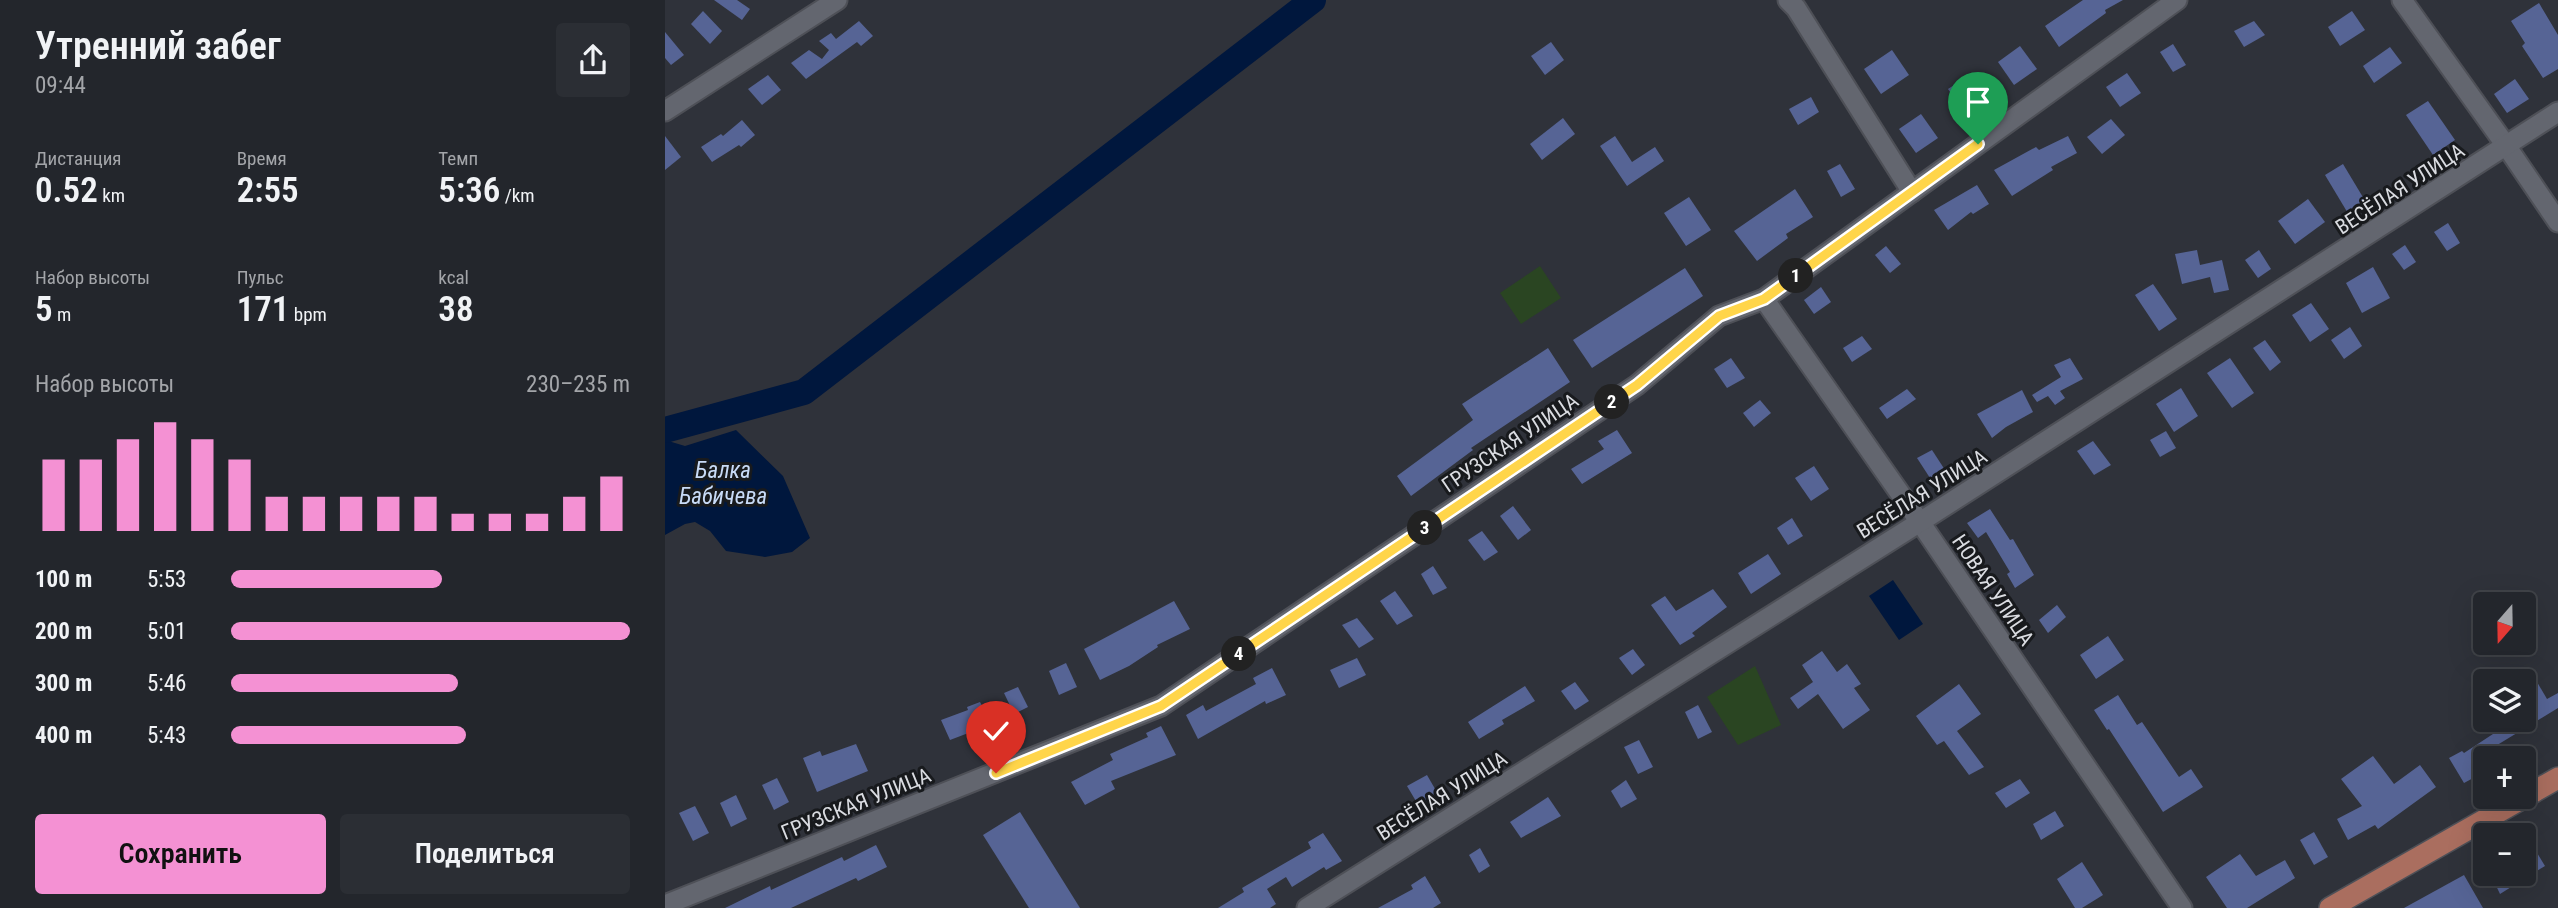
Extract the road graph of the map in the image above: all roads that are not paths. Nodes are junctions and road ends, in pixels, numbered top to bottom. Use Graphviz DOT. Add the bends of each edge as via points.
graph roads {
  1 [pos="837,0"];
  2 [pos="1789,0"];
  3 [pos="2177,0"];
  4 [pos="2402,0"];
  5 [pos="665,111"];
  6 [pos="2558,112"];
  7 [pos="2507,147"];
  8 [pos="1912,192"];
  9 [pos="2558,222"];
  10 [pos="1764,299"];
  11 [pos="1920,522"];
  12 [pos="2558,778"];
  13 [pos="665,905"];
  14 [pos="1307,908"];
  15 [pos="2182,908"];
  16 [pos="2330,908"];
  1 -- 5 [label="street"];
  2 -- 8 [label="street"];
  3 -- 8 [label="street, ГРУЗСКАЯ УЛИЦА"];
  4 -- 7 [label="street"];
  6 -- 7 [label="street, ВЕСЁЛАЯ УЛИЦА"];
  7 -- 9 [label="street"];
  7 -- 11 [label="street, ВЕСЁЛАЯ УЛИЦА"];
  8 -- 10 [label="street, ГРУЗСКАЯ УЛИЦА"];
  10 -- 11 [label="street, НОВАЯ УЛИЦА"];
  10 -- 13 [label="street, ГРУЗСКАЯ УЛИЦА" via="1719,316 1637,385 1161,706"];
  11 -- 14 [label="street, ВЕСЁЛАЯ УЛИЦА"];
  11 -- 15 [label="street, НОВАЯ УЛИЦА"];
  12 -- 16 [label="main road"];
}
